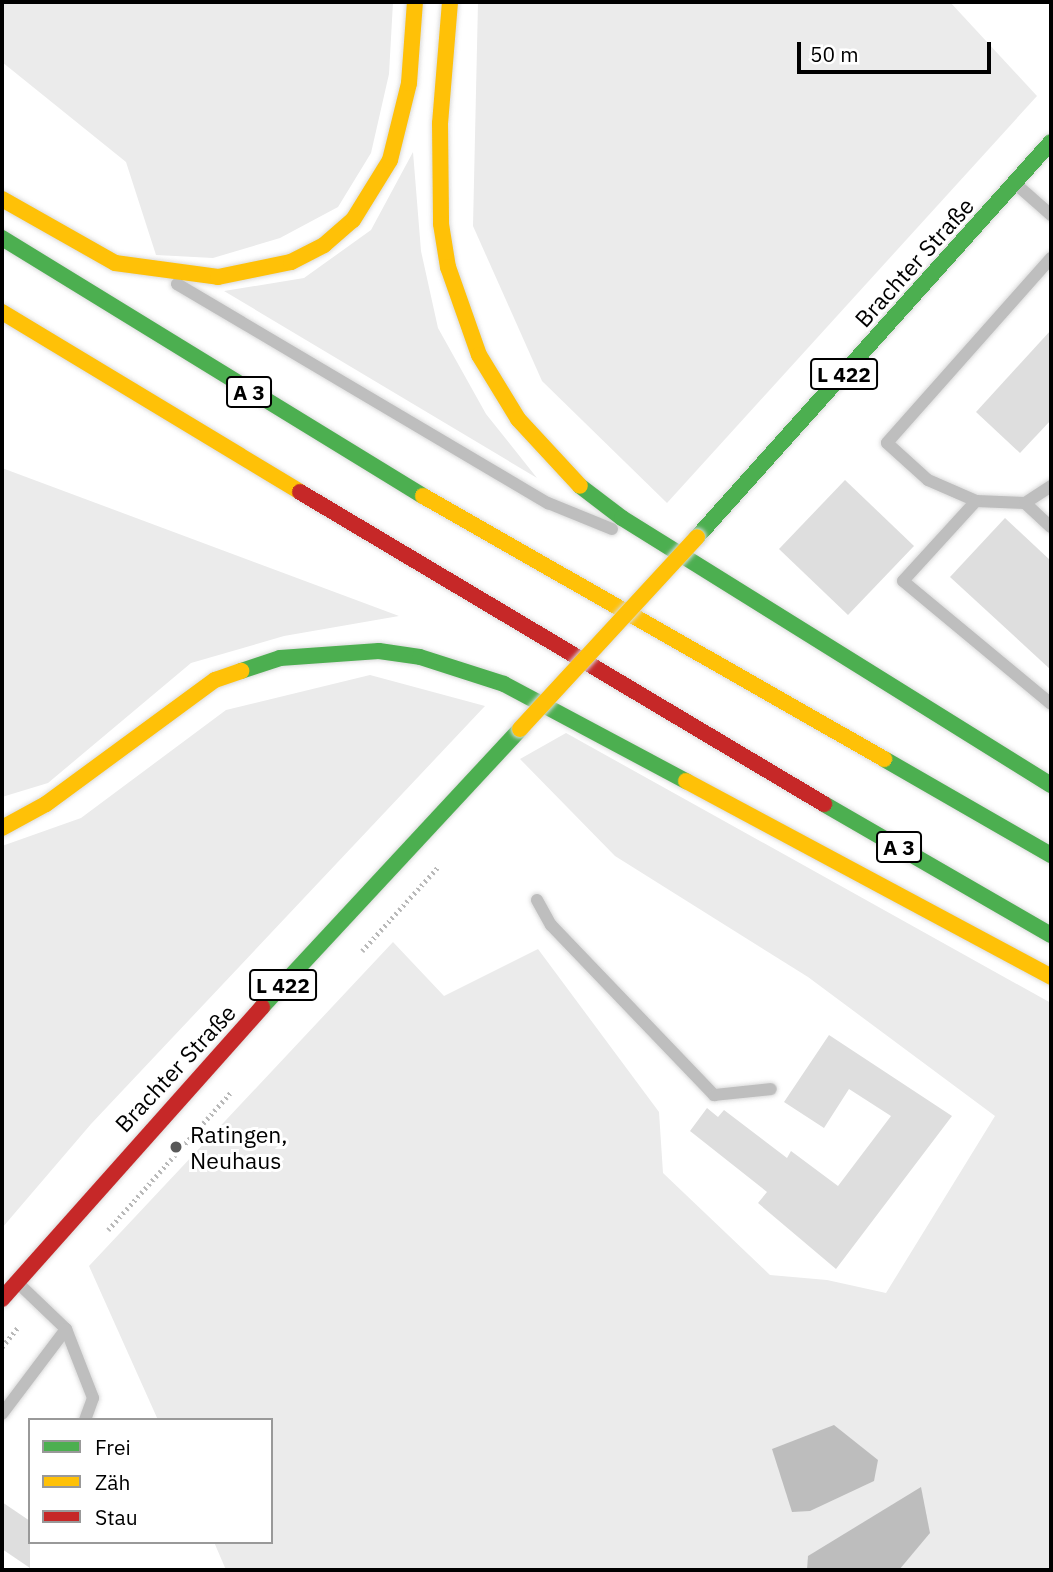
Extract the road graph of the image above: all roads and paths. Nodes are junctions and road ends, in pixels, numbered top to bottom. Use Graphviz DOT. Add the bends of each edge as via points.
graph roads {
  1 [pos="415,2"];
  2 [pos="450,2"];
  3 [pos="1051,142"];
  4 [pos="1015,183"];
  5 [pos="2,200"];
  6 [pos="1051,215"];
  7 [pos="2,238"];
  8 [pos="1051,258"];
  9 [pos="156,272"];
  10 [pos="2,312"];
  11 [pos="1051,486"];
  12 [pos="976,500"];
  13 [pos="1025,503"];
  14 [pos="1051,527"];
  15 [pos="683,559"];
  16 [pos="1051,704"];
  17 [pos="1051,785"];
  18 [pos="2,828"];
  19 [pos="1051,855"];
  20 [pos="537,900"];
  21 [pos="1051,935"];
  22 [pos="1051,977"];
  23 [pos="771,1089"];
  24 [pos="16,1282"];
  25 [pos="2,1299"];
  26 [pos="66,1329"];
  27 [pos="2,1414"];
  28 [pos="86,1418"];
  1 -- 9 [label="main road" via="401,122 390,160 353,220 324,245 255,273 207,277"];
  2 -- 15 [label="main road" via="440,123 441,224 448,267 479,355 499,394 554,460 592,495"];
  3 -- 4 [label="main road, Brachter Straße / L 422"];
  4 -- 6 [label="lane"];
  4 -- 24 [label="main road, Brachter Straße / L 422, bridge"];
  5 -- 9 [label="main road" via="115,263"];
  7 -- 19 [label="main road, A 3" via="353,457"];
  8 -- 12 [label="lane" via="887,443 928,480"];
  9 -- 15 [label="lane" via="548,503"];
  10 -- 21 [label="main road, A 3" via="637,697"];
  11 -- 13 [label="lane"];
  12 -- 13 [label="lane"];
  12 -- 16 [label="lane" via="903,581"];
  13 -- 14 [label="lane"];
  15 -- 17 [label="main road"];
  18 -- 22 [label="main road" via="46,804 215,680 280,658 379,651 420,657 504,684"];
  20 -- 23 [label="lane" via="551,925 714,1095"];
  24 -- 25 [label="main road, Brachter Straße / L 422"];
  24 -- 26 [label="lane"];
  26 -- 27 [label="lane"];
  26 -- 28 [label="lane" via="93,1398"];
}
